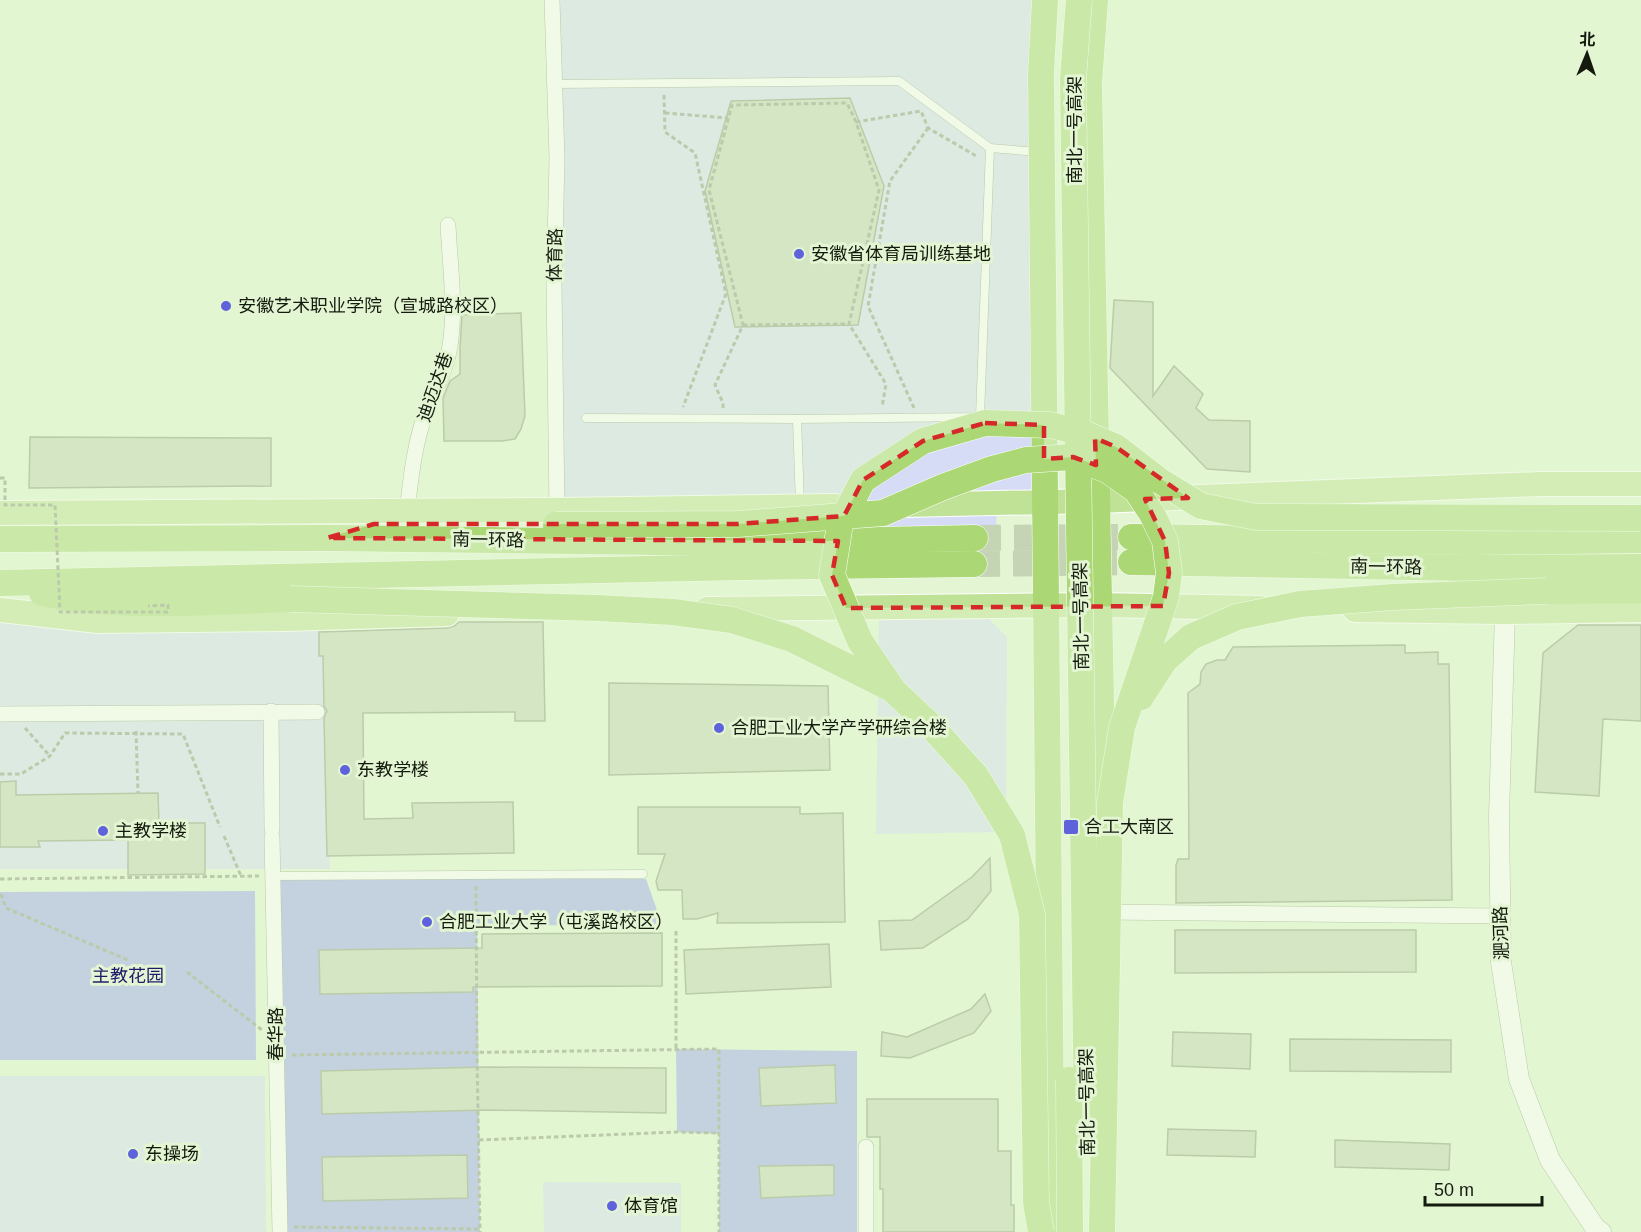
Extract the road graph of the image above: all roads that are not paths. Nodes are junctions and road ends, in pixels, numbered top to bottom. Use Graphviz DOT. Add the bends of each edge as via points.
graph roads {
  1 [pos="552,0"];
  2 [pos="1045,0"];
  3 [pos="1061,0"];
  4 [pos="1079,0"];
  5 [pos="1095,0"];
  6 [pos="555,84"];
  7 [pos="990,148"];
  8 [pos="1042,153"];
  9 [pos="448,225"];
  10 [pos="586,418"];
  11 [pos="797,418"];
  12 [pos="1641,484"];
  13 [pos="1045,501"];
  14 [pos="1096,501"];
  15 [pos="800,506"];
  16 [pos="407,511"];
  17 [pos="0,513"];
  18 [pos="556,517"];
  19 [pos="1641,526"];
  20 [pos="1131,537"];
  21 [pos="6,538"];
  22 [pos="327,538"];
  23 [pos="975,538"];
  24 [pos="1131,562"];
  25 [pos="974,564"];
  26 [pos="1641,567"];
  27 [pos="0,584"];
  28 [pos="1641,590"];
  29 [pos="1099,605"];
  30 [pos="1047,606"];
  31 [pos="0,610"];
  32 [pos="1641,610"];
  33 [pos="1504,612"];
  34 [pos="894,691"];
  35 [pos="271,711"];
  36 [pos="317,712"];
  37 [pos="7,714"];
  38 [pos="1122,727"];
  39 [pos="643,874"];
  40 [pos="273,876"];
  41 [pos="1105,912"];
  42 [pos="1500,916"];
  43 [pos="866,1147"];
  44 [pos="280,1229"];
  45 [pos="866,1232"];
  46 [pos="1041,1232"];
  47 [pos="1052,1232"];
  48 [pos="1071,1232"];
  49 [pos="1089,1232"];
  50 [pos="1102,1232"];
  51 [pos="1110,1232"];
  52 [pos="1600,1232"];
  1 -- 6 [label="street, 体育路"];
  2 -- 8 [label="highway"];
  3 -- 48 [label="highway, 南北一号高架, bridge" via="1057,70"];
  4 -- 49 [label="highway, 南北一号高架, bridge" via="1073,79"];
  5 -- 14 [label="highway" via="1089,83"];
  6 -- 7 [label="lane" via="899,81"];
  6 -- 18 [label="street, 体育路"];
  7 -- 8 [label="lane"];
  7 -- 11 [label="lane" via="980,417"];
  8 -- 13 [label="highway"];
  9 -- 16 [label="street, 迪迈达巷" via="450,347 414,449"];
  10 -- 11 [label="lane"];
  11 -- 15 [label="lane"];
  12 -- 14 [label="main road" via="1541,484"];
  13 -- 14 [label="main road"];
  13 -- 15 [label="main road"];
  13 -- 30 [label="highway"];
  14 -- 29 [label="highway"];
  15 -- 18 [label="main road"];
  16 -- 17 [label="main road"];
  16 -- 18 [label="main road"];
  18 -- 22 [label="highway" via="374,524"];
  18 -- 38 [label="highway, bridge" via="738,524 883,513 992,469 1026,460 1073,457 1107,470 1136,490 1165,541 1169,573 1166,597"];
  19 -- 20 [label="highway, 南一环路" via="1471,542"];
  19 -- 34 [label="highway, bridge" via="1256,517 1201,506 1116,447 1083,433 1051,425 985,423 922,441 863,480 840,524 832,575 860,641"];
  21 -- 22 [label="highway, 南一环路"];
  22 -- 23 [label="highway, 南一环路" via="742,543"];
  24 -- 26 [label="highway, 南一环路"];
  25 -- 27 [label="highway, 南一环路"];
  27 -- 34 [label="highway, bridge" via="80,600 148,603 290,600 673,612 732,620 792,639"];
  28 -- 38 [label="highway, bridge" via="1393,597 1300,604 1237,617 1191,637 1165,660"];
  29 -- 30 [label="main road"];
  29 -- 33 [label="main road"];
  29 -- 41 [label="highway"];
  30 -- 31 [label="main road" via="595,610 98,621"];
  30 -- 47 [label="highway"];
  32 -- 33 [label="main road"];
  33 -- 42 [label="street, 淝河路"];
  34 -- 46 [label="highway, bridge" via="976,776 1012,835 1032,914 1036,1202"];
  35 -- 36 [label="street"];
  35 -- 37 [label="street"];
  35 -- 40 [label="street, 春华路"];
  38 -- 50 [label="highway, bridge" via="1110,803"];
  39 -- 40 [label="lane"];
  40 -- 44 [label="street, 春华路"];
  41 -- 42 [label="street"];
  41 -- 51 [label="highway"];
  42 -- 52 [label="street, 淝河路" via="1501,962 1519,1079 1550,1160"];
  43 -- 45 [label="street"];
}
